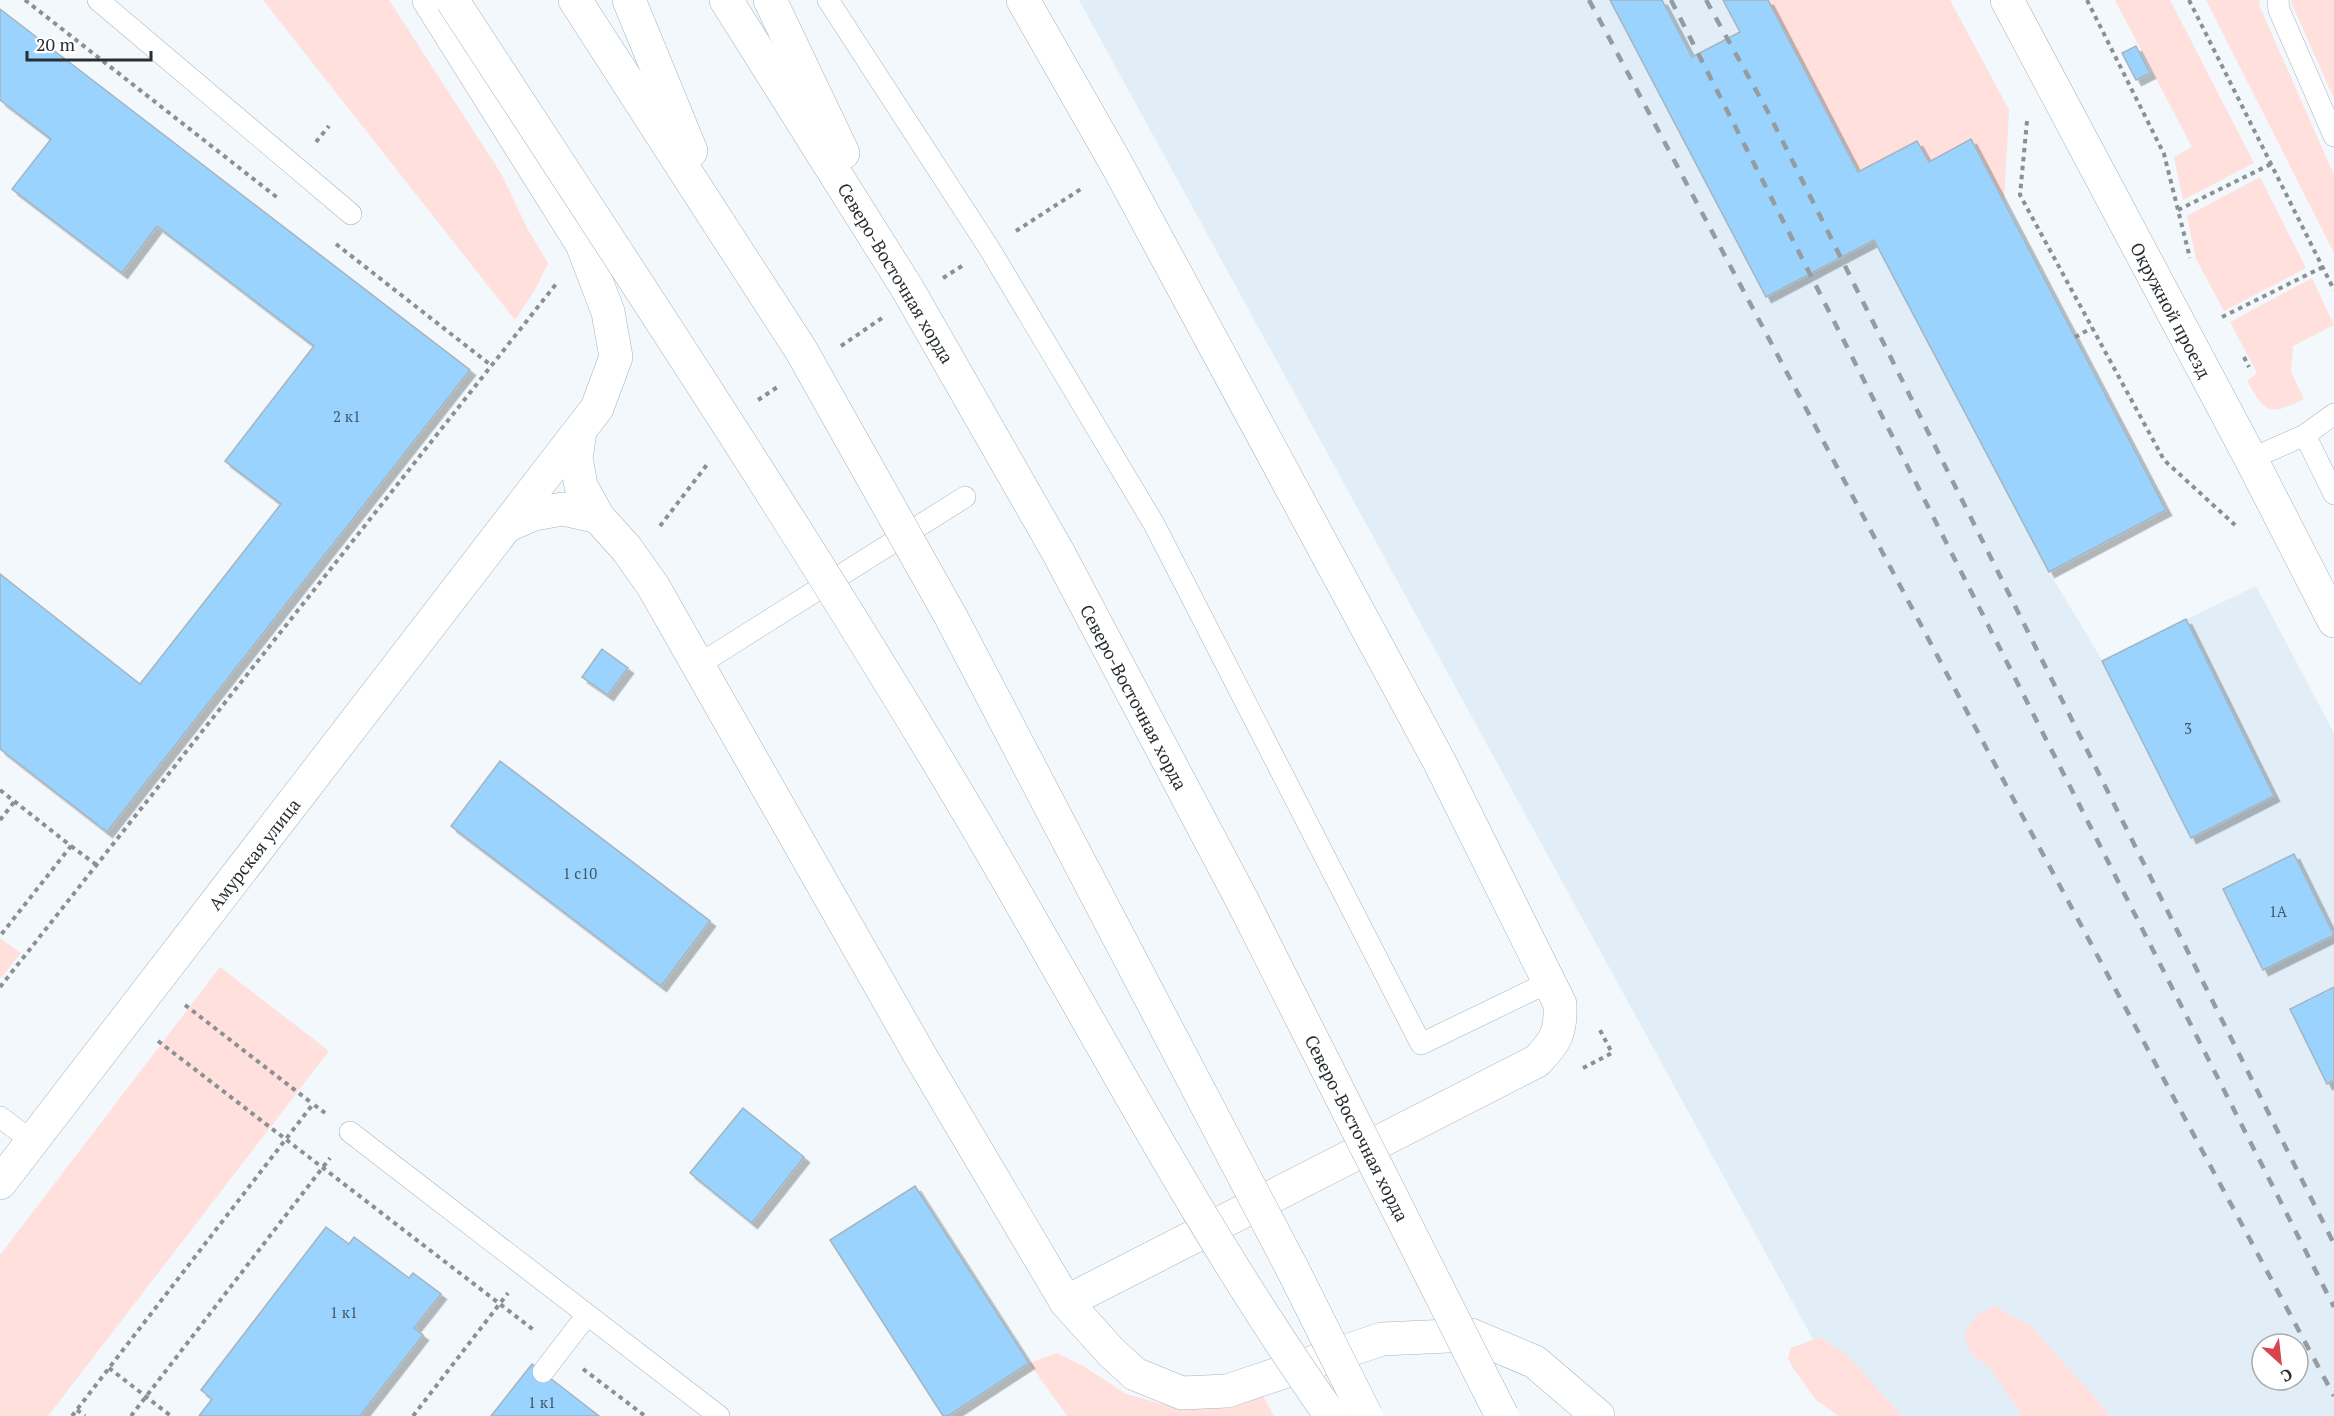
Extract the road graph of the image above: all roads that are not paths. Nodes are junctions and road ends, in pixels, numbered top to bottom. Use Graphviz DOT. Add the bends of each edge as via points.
graph roads {
  1 [pos="98,0"];
  2 [pos="429,0"];
  3 [pos="452,0"];
  4 [pos="575,0"];
  5 [pos="629,0"];
  6 [pos="726,0"];
  7 [pos="770,0"];
  8 [pos="828,0"];
  9 [pos="1023,0"];
  10 [pos="2007,0"];
  11 [pos="2278,0"];
  12 [pos="2334,136"];
  13 [pos="351,214"];
  14 [pos="720,225"];
  15 [pos="907,288"];
  16 [pos="2334,414"];
  17 [pos="580,430"];
  18 [pos="2305,435"];
  19 [pos="2251,459"];
  20 [pos="2332,482"];
  21 [pos="965,497"];
  22 [pos="598,517"];
  23 [pos="508,525"];
  24 [pos="2334,621"];
  25 [pos="698,665"];
  26 [pos="1549,982"];
  27 [pos="0,1117"];
  28 [pos="350,1132"];
  29 [pos="32,1141"];
  30 [pos="0,1183"];
  31 [pos="1066,1302"];
  32 [pos="587,1315"];
  33 [pos="543,1372"];
  34 [pos="719,1416"];
  35 [pos="1331,1416"];
  36 [pos="1366,1416"];
  37 [pos="1502,1416"];
  38 [pos="1598,1416"];
  1 -- 13 [label="lane"];
  2 -- 17 [label="street, Амурская улица" via="582,244 608,312 616,357 597,408"];
  3 -- 35 [label="street, bridge" via="758,469 973,821 1153,1137 1291,1359"];
  4 -- 14 [label="street"];
  5 -- 14 [label="street"];
  6 -- 15 [label="street, Северо-Восточная хорда"];
  7 -- 15 [label="street"];
  8 -- 26 [label="lane" via="989,248 1154,524 1421,1044"];
  9 -- 26 [label="street" via="1117,165 1439,761"];
  10 -- 19 [label="street, Окружной проезд"];
  11 -- 12 [label="lane"];
  14 -- 36 [label="street, bridge" via="801,350 951,617"];
  15 -- 37 [label="street, Северо-Восточная хорда, bridge" via="1058,552 1243,902"];
  16 -- 18 [label="lane"];
  17 -- 22 [label="street" via="576,458 581,486"];
  17 -- 23 [label="street, Амурская улица"];
  18 -- 19 [label="lane"];
  18 -- 20 [label="lane"];
  19 -- 24 [label="street, Окружной проезд"];
  21 -- 25 [label="lane"];
  22 -- 23 [label="street" via="563,509 534,514"];
  22 -- 25 [label="street" via="653,585"];
  23 -- 29 [label="street, Амурская улица"];
  25 -- 31 [label="street"];
  26 -- 31 [label="street" via="1560,1004 1561,1025 1550,1047 1537,1061"];
  27 -- 29 [label="lane"];
  28 -- 32 [label="lane"];
  29 -- 30 [label="street, Амурская улица"];
  31 -- 38 [label="street" via="1135,1374 1182,1393 1227,1391 1382,1339 1471,1335 1535,1362"];
  32 -- 33 [label="lane"];
  32 -- 34 [label="lane"];
}
